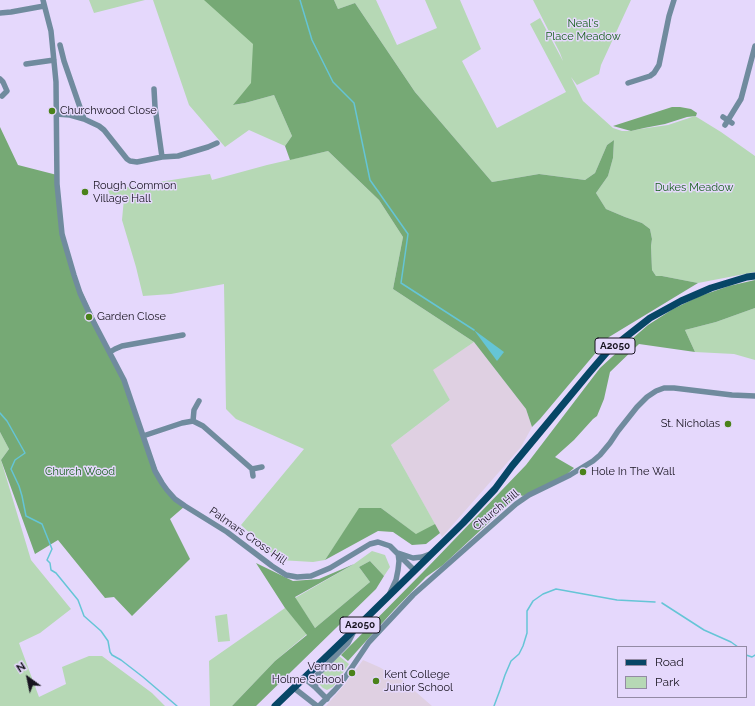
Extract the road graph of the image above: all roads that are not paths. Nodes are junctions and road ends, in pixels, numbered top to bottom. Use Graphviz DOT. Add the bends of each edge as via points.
graph roads {
  1 [pos="674,0"];
  2 [pos="44,3"];
  3 [pos="0,13"];
  4 [pos="60,45"];
  5 [pos="755,46"];
  6 [pos="64,61"];
  7 [pos="54,62"];
  8 [pos="26,64"];
  9 [pos="0,79"];
  10 [pos="628,84"];
  11 [pos="154,89"];
  12 [pos="2,96"];
  13 [pos="56,114"];
  14 [pos="84,119"];
  15 [pos="727,122"];
  16 [pos="217,143"];
  17 [pos="162,157"];
  18 [pos="755,276"];
  19 [pos="183,335"];
  20 [pos="110,352"];
  21 [pos="755,396"];
  22 [pos="199,401"];
  23 [pos="193,421"];
  24 [pos="143,436"];
  25 [pos="262,467"];
  26 [pos="252,469"];
  27 [pos="253,476"];
  28 [pos="398,553"];
  29 [pos="430,554"];
  30 [pos="414,570"];
  31 [pos="389,595"];
  32 [pos="355,629"];
  33 [pos="304,678"];
  34 [pos="294,688"];
  35 [pos="316,688"];
  36 [pos="327,699"];
  37 [pos="275,706"];
  38 [pos="318,706"];
  1 -- 10 [label="street" via="659,65 650,76"];
  2 -- 3 [label="street"];
  2 -- 7 [label="street, Palmars Cross Hill"];
  4 -- 6 [label="street"];
  5 -- 15 [label="street" via="741,99"];
  6 -- 7 [label="street"];
  6 -- 14 [label="street"];
  7 -- 8 [label="street"];
  7 -- 13 [label="street, Palmars Cross Hill"];
  9 -- 12 [label="street" via="7,91"];
  11 -- 17 [label="street"];
  13 -- 14 [label="street"];
  13 -- 20 [label="street, Palmars Cross Hill" via="57,184 62,234 80,293"];
  14 -- 17 [label="street" via="104,130 130,161"];
  16 -- 17 [label="street" via="178,156"];
  18 -- 29 [label="main road, A2050" via="711,288 681,300 650,318 607,352 495,489"];
  19 -- 20 [label="street" via="122,346"];
  20 -- 24 [label="street, Palmars Cross Hill" via="124,380"];
  21 -- 36 [label="street, Church Hill" via="732,396 674,388 656,391 637,407 593,461 516,504 413,595 369,642"];
  22 -- 23 [label="street" via="194,410"];
  23 -- 24 [label="street"];
  23 -- 26 [label="street" via="203,426"];
  24 -- 28 [label="street, Palmars Cross Hill" via="155,471 175,499 227,532 286,575 311,576 373,543 383,543"];
  25 -- 26 [label="street"];
  26 -- 27 [label="street"];
  28 -- 29 [label="street" via="413,558"];
  28 -- 30 [label="street, Palmars Cross Hill"];
  28 -- 31 [label="street" via="396,580"];
  29 -- 30 [label="main road, A2050"];
  30 -- 31 [label="main road, A2050"];
  31 -- 32 [label="main road, A2050"];
  32 -- 33 [label="main road, A2050"];
  32 -- 35 [label="street" via="348,643 317,675"];
  33 -- 34 [label="main road, A2050"];
  33 -- 35 [label="street"];
  34 -- 37 [label="main road, A2050"];
  34 -- 38 [label="street"];
  35 -- 36 [label="street"];
  36 -- 38 [label="street, Church Hill"];
}
